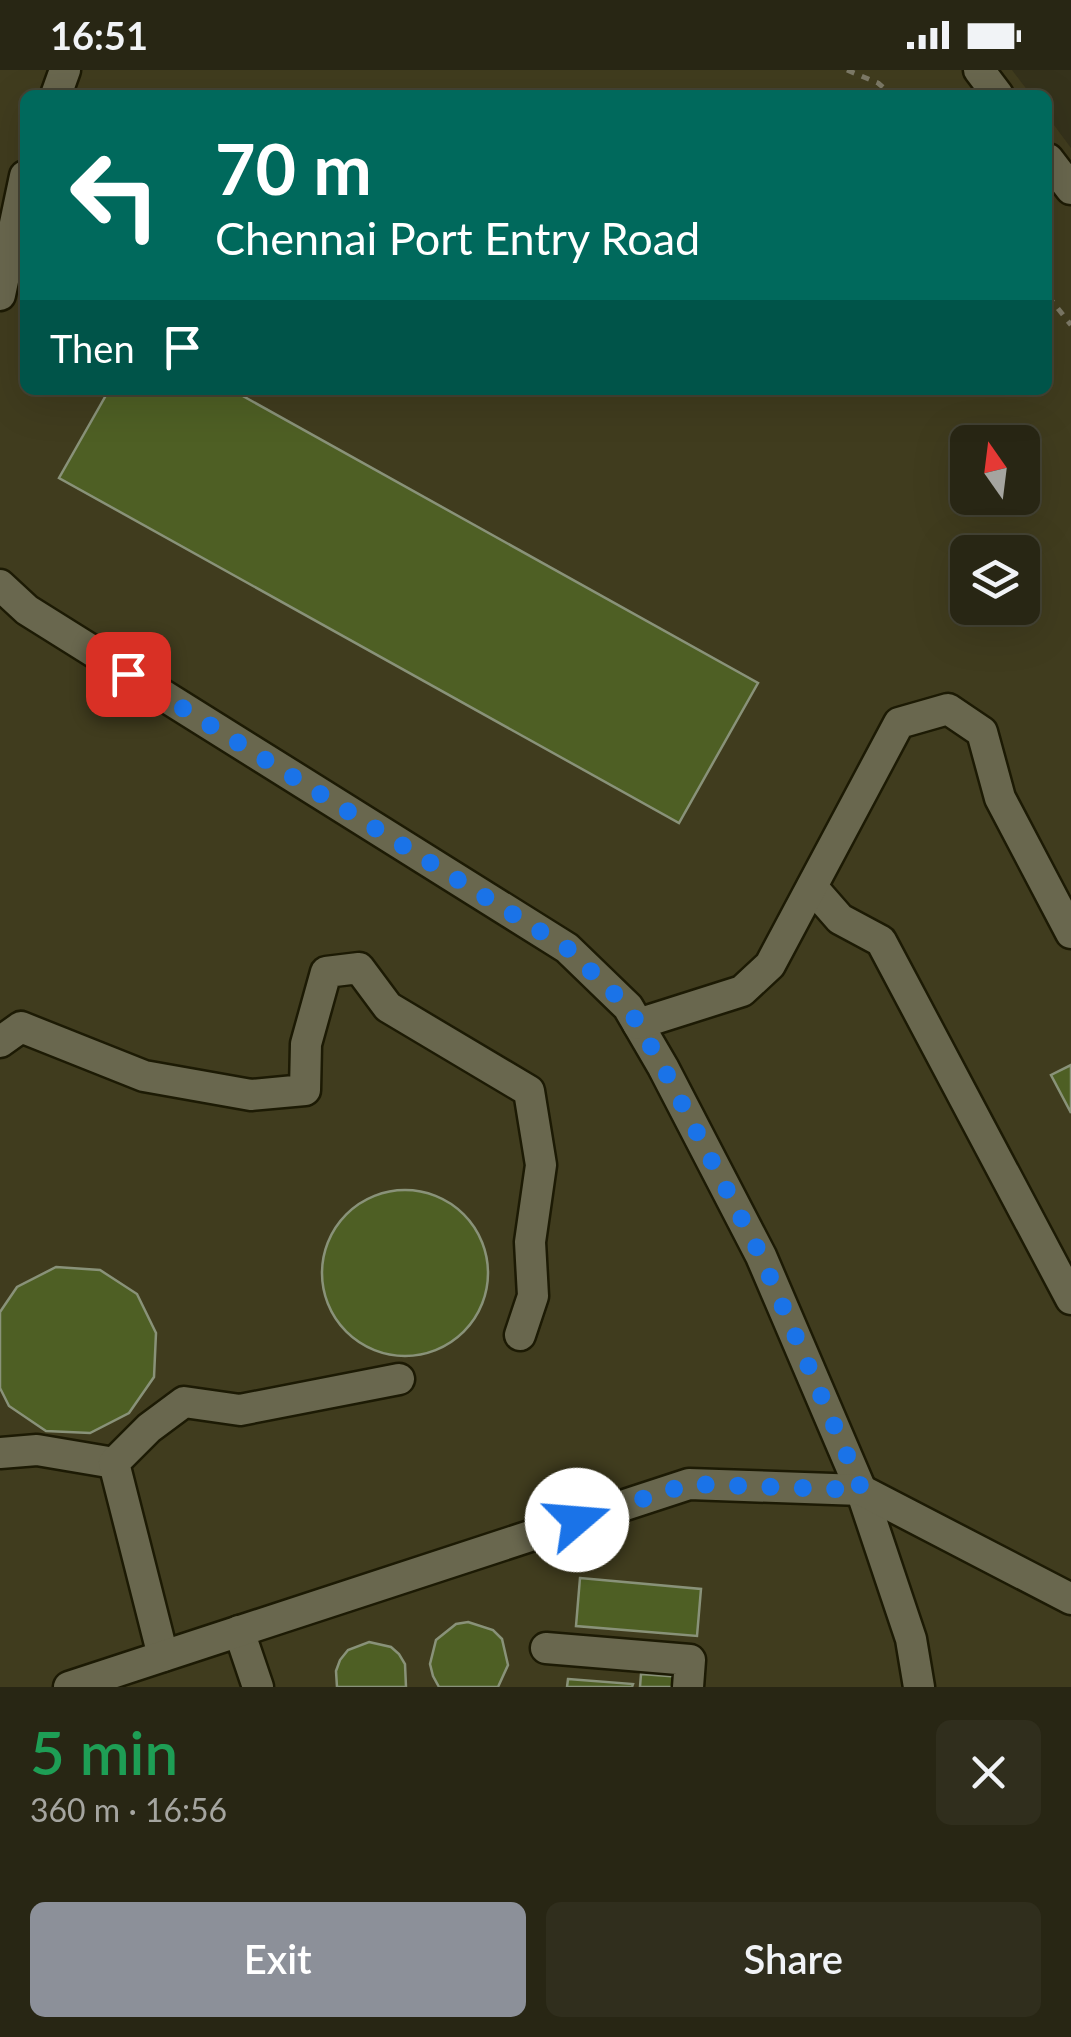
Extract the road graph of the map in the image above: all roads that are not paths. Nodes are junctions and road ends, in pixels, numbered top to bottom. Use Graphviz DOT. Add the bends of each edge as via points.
graph roads {
  1 [pos="979,70"];
  2 [pos="994,90"];
  3 [pos="1052,163"];
  4 [pos="1071,189"];
  5 [pos="20,200"];
  6 [pos="0,295"];
  7 [pos="0,585"];
  8 [pos="812,887"];
  9 [pos="1071,933"];
  10 [pos="638,1024"];
  11 [pos="0,1042"];
  12 [pos="1071,1300"];
  13 [pos="520,1335"];
  14 [pos="398,1379"];
  15 [pos="0,1454"];
  16 [pos="114,1463"];
  17 [pos="862,1490"];
  18 [pos="1071,1599"];
  19 [pos="240,1631"];
  20 [pos="546,1648"];
  21 [pos="163,1656"];
  22 [pos="69,1687"];
  23 [pos="258,1687"];
  24 [pos="688,1687"];
  25 [pos="919,1687"];
  1 -- 2 [label="lane"];
  3 -- 4 [label="lane"];
  5 -- 6 [label="lane"];
  7 -- 10 [label="lane" via="27,610 567,948"];
  8 -- 9 [label="lane" via="899,723 948,709 982,732 1000,798"];
  8 -- 10 [label="lane" via="770,965 742,991"];
  8 -- 12 [label="lane" via="840,920 881,941"];
  10 -- 17 [label="lane" via="761,1256"];
  11 -- 13 [label="lane" via="20,1027 144,1076 251,1095 304,1090 306,1044 326,972 360,968 388,1007 529,1091 541,1166 530,1242 533,1296"];
  14 -- 16 [label="lane" via="240,1410 184,1402"];
  15 -- 16 [label="lane" via="37,1450"];
  16 -- 21 [label="lane"];
  17 -- 18 [label="lane"];
  17 -- 19 [label="lane" via="689,1484"];
  17 -- 25 [label="lane" via="912,1638"];
  19 -- 21 [label="lane"];
  19 -- 23 [label="lane"];
  20 -- 24 [label="lane" via="690,1660"];
  21 -- 22 [label="lane"];
}
